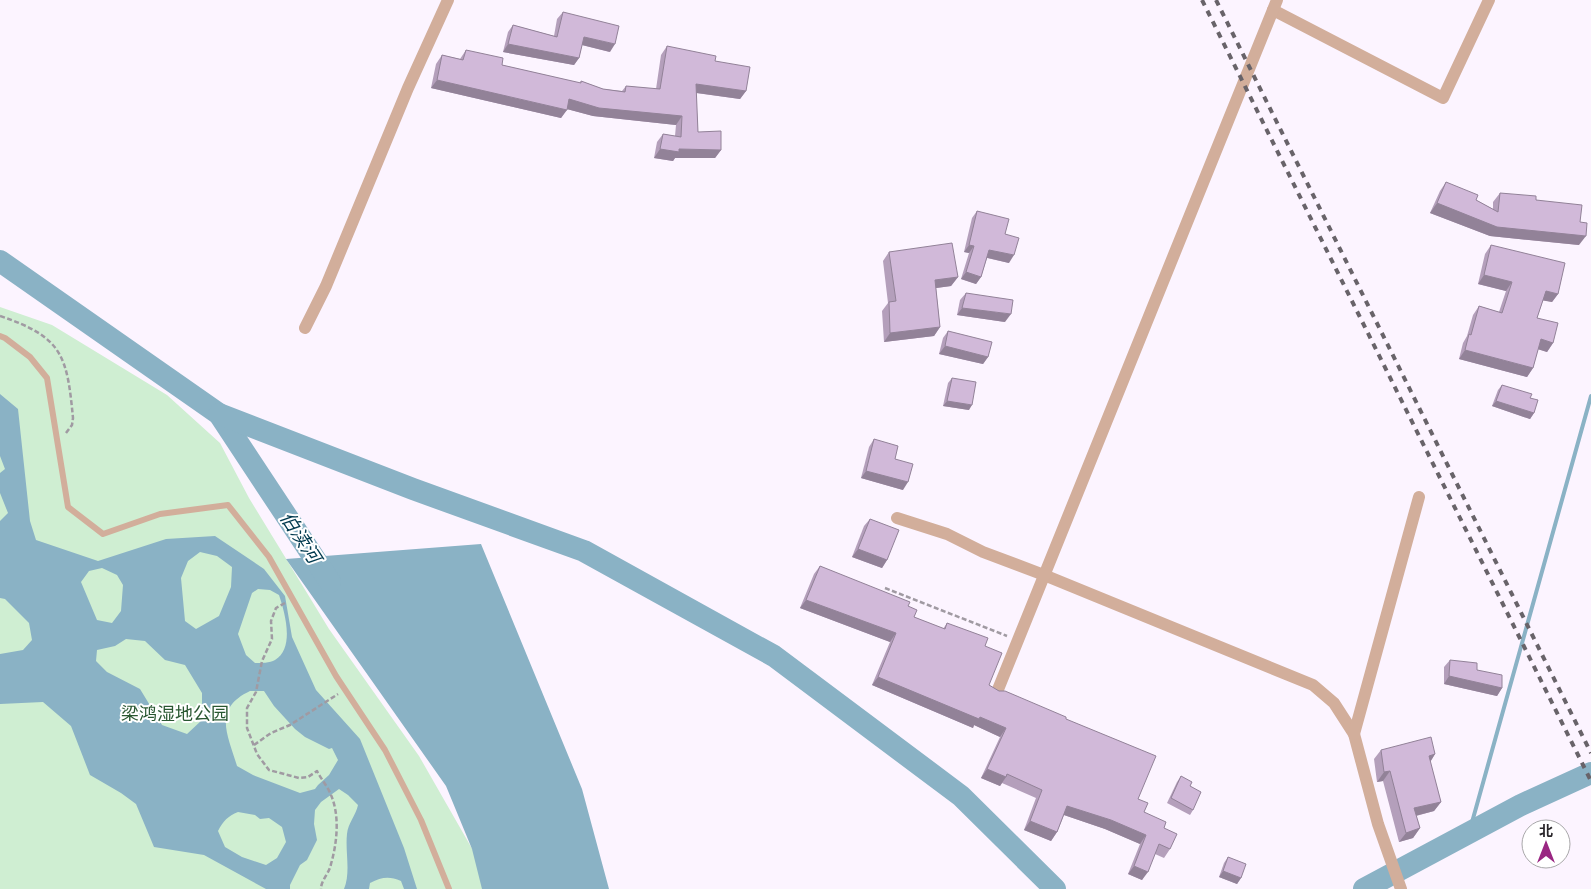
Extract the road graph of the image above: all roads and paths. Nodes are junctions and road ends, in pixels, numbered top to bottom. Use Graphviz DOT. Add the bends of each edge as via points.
graph roads {
  1 [pos="448,0"];
  2 [pos="1489,0"];
  3 [pos="1275,5"];
  4 [pos="305,328"];
  5 [pos="0,336"];
  6 [pos="1419,497"];
  7 [pos="897,518"];
  8 [pos="1044,575"];
  9 [pos="885,588"];
  10 [pos="292,597"];
  11 [pos="1018,640"];
  12 [pos="345,690"];
  13 [pos="998,692"];
  14 [pos="1354,734"];
  15 [pos="254,745"];
  16 [pos="321,889"];
  17 [pos="449,889"];
  18 [pos="1401,889"];
  1 -- 4 [label="street"];
  2 -- 3 [label="street" via="1443,98"];
  3 -- 8 [label="street"];
  5 -- 10 [label="lane" via="30,356 47,378 68,507 103,534 160,514 228,505 269,557"];
  6 -- 14 [label="street"];
  7 -- 8 [label="street" via="947,534 983,552"];
  8 -- 11 [label="street"];
  8 -- 14 [label="street" via="1312,685 1334,703"];
  9 -- 11 [label="path"];
  10 -- 12 [label="lane"];
  10 -- 15 [label="path" via="276,608 271,621 272,639 262,661 256,692 247,708 247,728"];
  11 -- 13 [label="street"];
  12 -- 15 [label="path"];
  12 -- 17 [label="lane" via="385,750 421,820"];
  14 -- 18 [label="street" via="1380,829"];
  15 -- 16 [label="path" via="269,770 299,778 317,771 330,794 335,809 336,834 332,863 321,882"];
}
